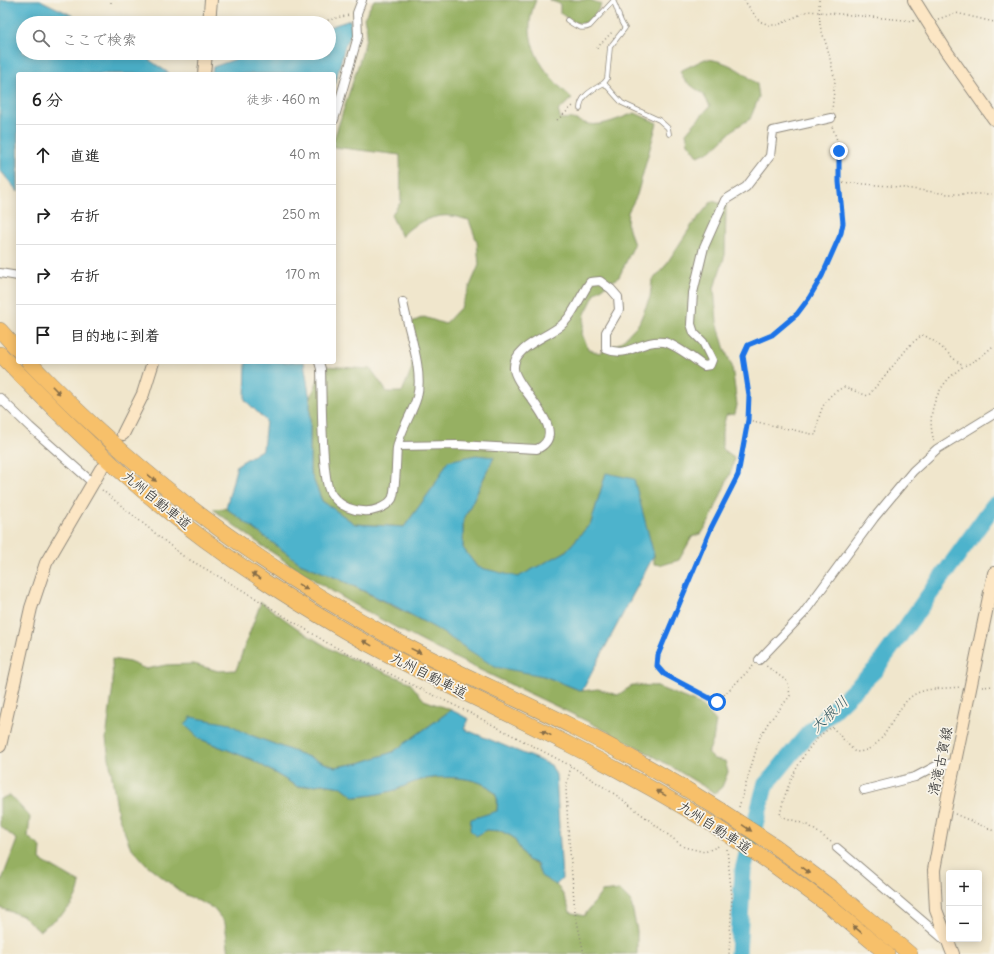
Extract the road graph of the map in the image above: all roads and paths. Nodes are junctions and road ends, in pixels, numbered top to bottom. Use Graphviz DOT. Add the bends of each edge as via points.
graph roads {
  1 [pos="112,0"];
  2 [pos="211,0"];
  3 [pos="362,0"];
  4 [pos="744,0"];
  5 [pos="819,0"];
  6 [pos="914,0"];
  7 [pos="613,1"];
  8 [pos="111,3"];
  9 [pos="819,12"];
  10 [pos="357,13"];
  11 [pos="210,16"];
  12 [pos="336,18"];
  13 [pos="567,20"];
  14 [pos="928,22"];
  15 [pos="994,22"];
  16 [pos="621,23"];
  17 [pos="597,48"];
  18 [pos="205,60"];
  19 [pos="204,72"];
  20 [pos="604,83"];
  21 [pos="580,102"];
  22 [pos="580,109"];
  23 [pos="336,113"];
  24 [pos="831,118"];
  25 [pos="994,119"];
  26 [pos="557,120"];
  27 [pos="669,134"];
  28 [pos="839,182"];
  29 [pos="994,194"];
  30 [pos="0,274"];
  31 [pos="16,276"];
  32 [pos="403,302"];
  33 [pos="0,330"];
  34 [pos="994,345"];
  35 [pos="16,348"];
  36 [pos="0,354"];
  37 [pos="31,364"];
  38 [pos="152,364"];
  39 [pos="320,364"];
  40 [pos="963,366"];
  41 [pos="0,398"];
  42 [pos="994,414"];
  43 [pos="748,420"];
  44 [pos="123,434"];
  45 [pos="398,446"];
  46 [pos="937,449"];
  47 [pos="101,469"];
  48 [pos="93,483"];
  49 [pos="994,573"];
  50 [pos="759,660"];
  51 [pos="972,686"];
  52 [pos="994,686"];
  53 [pos="0,746"];
  54 [pos="955,764"];
  55 [pos="864,790"];
  56 [pos="945,810"];
  57 [pos="736,813"];
  58 [pos="994,831"];
  59 [pos="837,848"];
  60 [pos="946,941"];
  61 [pos="947,942"];
  62 [pos="584,954"];
  63 [pos="729,954"];
  64 [pos="887,954"];
  65 [pos="910,954"];
  66 [pos="953,954"];
  1 -- 8 [label="path"];
  2 -- 11 [label="main road"];
  3 -- 10 [label="street"];
  4 -- 9 [label="path" via="759,21 769,25 778,24 808,11"];
  5 -- 9 [label="path"];
  6 -- 14 [label="main road"];
  7 -- 13 [label="lane" via="585,29 576,27"];
  7 -- 16 [label="lane" via="617,6"];
  9 -- 14 [label="path"];
  9 -- 24 [label="path" via="820,26 835,81"];
  10 -- 12 [label="path"];
  10 -- 23 [label="street" via="358,36"];
  14 -- 15 [label="path" via="956,13"];
  14 -- 25 [label="main road"];
  16 -- 17 [label="path"];
  16 -- 20 [label="lane" via="625,28 610,47 607,79"];
  18 -- 19 [label="main road"];
  20 -- 21 [label="lane"];
  20 -- 27 [label="lane" via="622,103 659,120 668,128"];
  21 -- 22 [label="lane"];
  21 -- 26 [label="path"];
  24 -- 28 [label="path" via="838,143"];
  24 -- 45 [label="street" via="773,130 768,160 751,177 746,187 725,200 704,247 693,293 691,324 712,360 710,365 704,366 666,342 647,342 626,352 613,352 606,348 606,332 619,310 618,297 600,281 590,282 560,326 522,351 516,359 516,376 548,426 547,440 543,446 537,449 457,445"];
  28 -- 29 [label="path" via="948,194"];
  28 -- 43 [label="path" via="843,212 841,233 809,298 786,324 764,340 748,345 744,350 749,395"];
  30 -- 31 [label="street"];
  32 -- 45 [label="street" via="419,383 417,396"];
  33 -- 35 [label="highway"];
  34 -- 40 [label="path" via="973,362"];
  64 -- 36 [label="highway, 九州自動車道, one-way, bridge" via="828,905 772,864 673,800 582,751 390,655 339,627 249,571 136,485 57,412"];
  37 -- 65 [label="highway, 九州自動車道, one-way, bridge" via="68,403 146,473 218,530 298,584 400,643 574,727 678,784 775,846 833,889"];
  38 -- 44 [label="main road" via="144,394"];
  39 -- 45 [label="street" via="326,472 329,491 336,500 357,511 370,511 385,506 392,498"];
  40 -- 43 [label="path" via="930,337 922,335 911,344 868,396 844,387 834,392 826,400 821,411 816,435"];
  40 -- 46 [label="path" via="946,380 936,398 932,435"];
  41 -- 48 [label="street"];
  42 -- 46 [label="street"];
  43 -- 50 [label="path" via="738,475 711,528 658,655 657,666 664,674 717,702"];
  46 -- 50 [label="street" via="908,477 874,518 803,614"];
  47 -- 48 [label="main road"];
  48 -- 53 [label="main road" via="46,563 31,608"];
  49 -- 51 [label="main road, 清滝古賀線"];
  50 -- 57 [label="path" via="788,682 790,696 760,737"];
  51 -- 52 [label="path"];
  51 -- 54 [label="main road, 清滝古賀線"];
  51 -- 59 [label="path" via="923,691 913,696 904,703 884,736 863,752 855,752 832,727 822,732 811,745 781,806 780,816 808,825"];
  54 -- 55 [label="street" via="938,765 915,777"];
  54 -- 56 [label="main road, 清滝古賀線"];
  56 -- 58 [label="path"];
  56 -- 60 [label="main road, 清滝古賀線" via="936,854 934,885 936,910"];
  59 -- 60 [label="street"];
  61 -- 66 [label="main road, 清滝古賀線"];
  62 -- 63 [label="path" via="575,912 568,828 566,788 571,766 619,797 684,847 706,852 726,843 732,898"];
}
